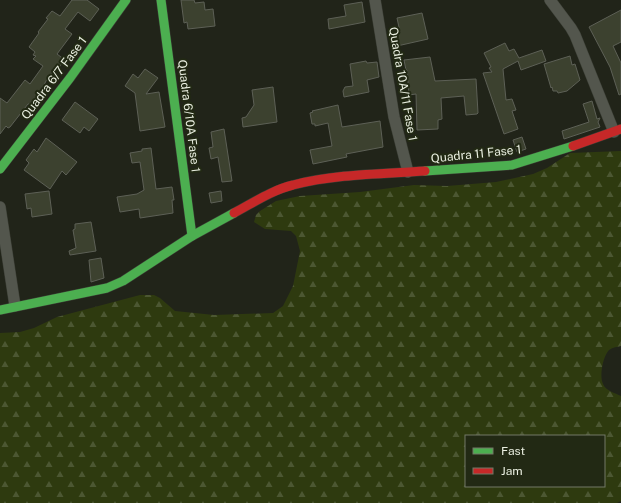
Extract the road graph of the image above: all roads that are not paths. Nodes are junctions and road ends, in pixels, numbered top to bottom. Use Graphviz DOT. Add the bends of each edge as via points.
graph roads {
  1 [pos="126,0"];
  2 [pos="161,0"];
  3 [pos="375,0"];
  4 [pos="550,0"];
  5 [pos="617,130"];
  6 [pos="0,169"];
  7 [pos="408,172"];
  8 [pos="0,207"];
  9 [pos="192,236"];
  10 [pos="15,306"];
  11 [pos="0,310"];
  1 -- 6 [label="street, Quadra 6/7 Fase 1"];
  2 -- 9 [label="street, Quadra 6/10A Fase 1"];
  3 -- 7 [label="street, Quadra 10A/11 Fase 1" via="394,117"];
  4 -- 5 [label="street" via="571,28"];
  5 -- 7 [label="street, Quadra 11 Fase 1" via="512,165"];
  7 -- 9 [label="street, Quadra 11 Fase 1" via="330,178 292,185 265,196"];
  8 -- 10 [label="street"];
  9 -- 10 [label="street, Quadra 11 Fase 1" via="123,281 107,288"];
  10 -- 11 [label="street, Quadra 11 Fase 1"];
}
